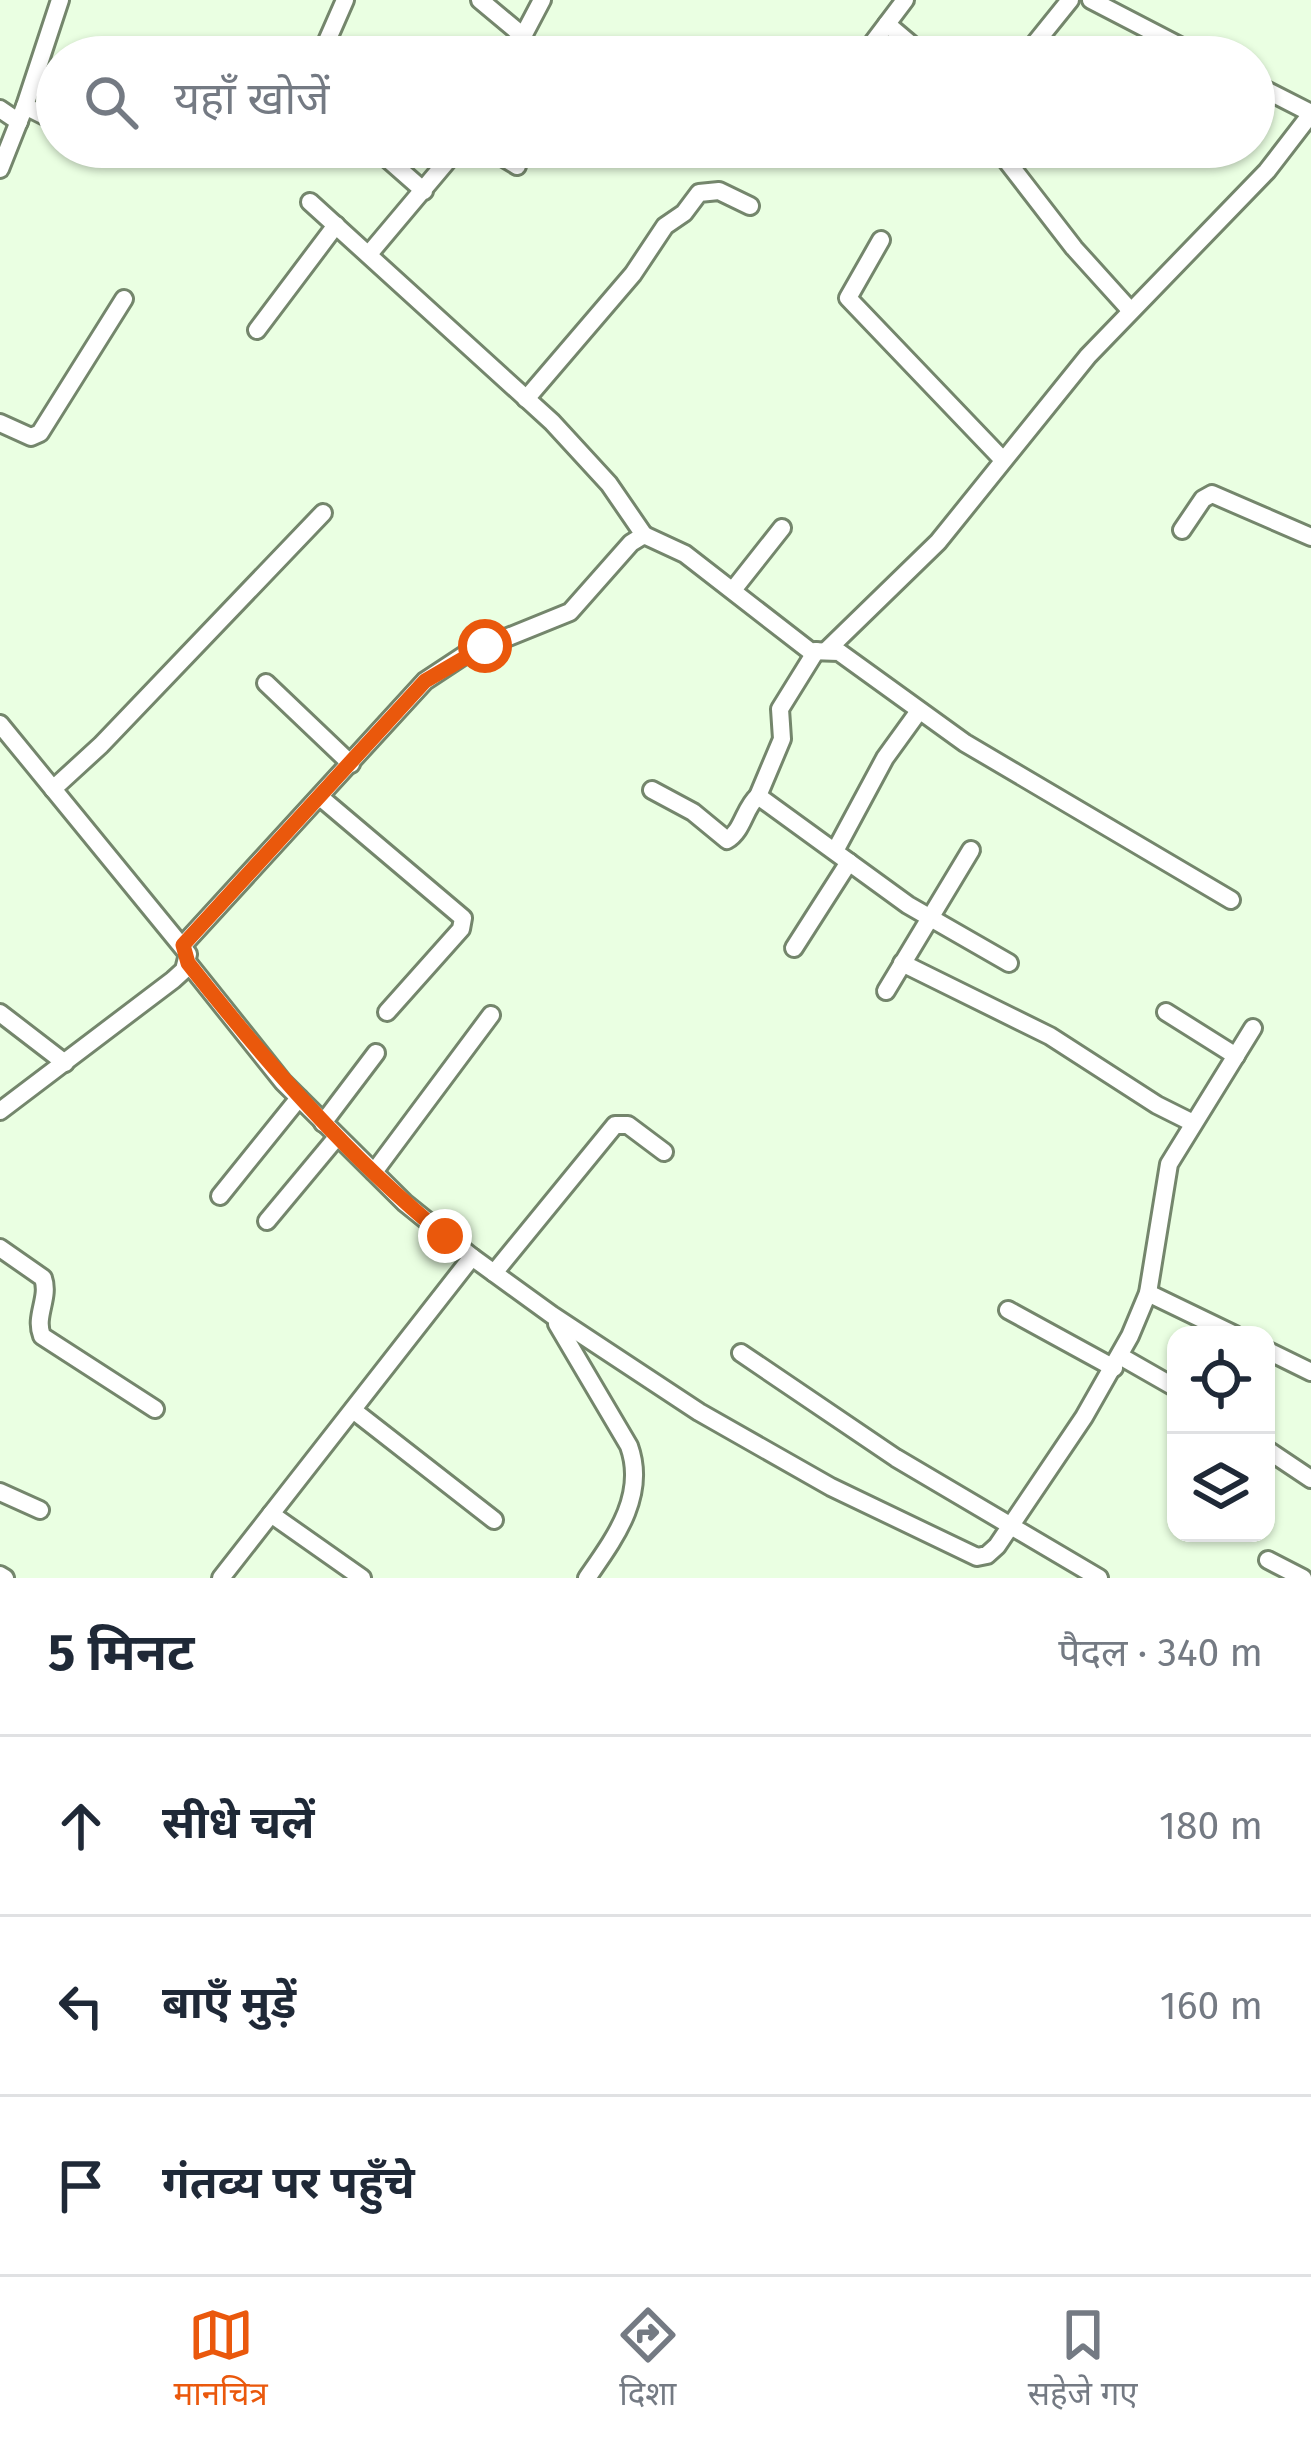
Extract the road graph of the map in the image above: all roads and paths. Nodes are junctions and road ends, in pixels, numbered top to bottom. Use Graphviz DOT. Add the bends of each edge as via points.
graph roads {
  1 [pos="60,0"];
  2 [pos="346,0"];
  3 [pos="480,0"];
  4 [pos="542,0"];
  5 [pos="905,0"];
  6 [pos="1070,0"];
  7 [pos="1091,0"];
  8 [pos="887,24"];
  9 [pos="48,36"];
  10 [pos="330,36"];
  11 [pos="523,36"];
  12 [pos="878,36"];
  13 [pos="901,36"];
  14 [pos="1041,36"];
  15 [pos="1160,36"];
  16 [pos="36,72"];
  17 [pos="1275,95"];
  18 [pos="0,109"];
  19 [pos="22,114"];
  20 [pos="1311,114"];
  21 [pos="36,117"];
  22 [pos="1275,161"];
  23 [pos="398,168"];
  24 [pos="442,168"];
  25 [pos="1012,168"];
  26 [pos="1269,168"];
  27 [pos="0,169"];
  28 [pos="424,191"];
  29 [pos="310,202"];
  30 [pos="750,206"];
  31 [pos="336,225"];
  32 [pos="881,240"];
  33 [pos="369,254"];
  34 [pos="124,299"];
  35 [pos="1130,310"];
  36 [pos="257,330"];
  37 [pos="526,399"];
  38 [pos="0,423"];
  39 [pos="1003,460"];
  40 [pos="323,514"];
  41 [pos="782,528"];
  42 [pos="1182,530"];
  43 [pos="644,535"];
  44 [pos="1311,538"];
  45 [pos="733,590"];
  46 [pos="822,650"];
  47 [pos="266,683"];
  48 [pos="919,711"];
  49 [pos="0,724"];
  50 [pos="351,764"];
  51 [pos="53,789"];
  52 [pos="652,790"];
  53 [pos="758,796"];
  54 [pos="320,797"];
  55 [pos="971,850"];
  56 [pos="842,856"];
  57 [pos="1232,901"];
  58 [pos="929,917"];
  59 [pos="794,948"];
  60 [pos="185,954"];
  61 [pos="902,963"];
  62 [pos="1009,963"];
  63 [pos="886,991"];
  64 [pos="388,1012"];
  65 [pos="1166,1012"];
  66 [pos="0,1013"];
  67 [pos="491,1016"];
  68 [pos="1253,1028"];
  69 [pos="376,1053"];
  70 [pos="1236,1056"];
  71 [pos="65,1063"];
  72 [pos="299,1098"];
  73 [pos="0,1112"];
  74 [pos="1193,1123"];
  75 [pos="330,1130"];
  76 [pos="664,1152"];
  77 [pos="374,1172"];
  78 [pos="220,1196"];
  79 [pos="267,1221"];
  80 [pos="0,1248"];
  81 [pos="472,1257"];
  82 [pos="494,1273"];
  83 [pos="1148,1293"];
  84 [pos="1008,1310"];
  85 [pos="552,1316"];
  86 [pos="1216,1326"];
  87 [pos="741,1353"];
  88 [pos="1275,1354"];
  89 [pos="1117,1362"];
  90 [pos="1311,1372"];
  91 [pos="1167,1384"];
  92 [pos="154,1409"];
  93 [pos="353,1410"];
  94 [pos="1275,1455"];
  95 [pos="1311,1479"];
  96 [pos="0,1492"];
  97 [pos="40,1510"];
  98 [pos="271,1514"];
  99 [pos="494,1520"];
  100 [pos="1010,1526"];
  101 [pos="1268,1560"];
  102 [pos="221,1578"];
  103 [pos="362,1578"];
  104 [pos="587,1578"];
  105 [pos="1099,1578"];
  106 [pos="1303,1578"];
  1 -- 9 [label="street"];
  2 -- 10 [label="street"];
  3 -- 11 [label="street"];
  4 -- 11 [label="street"];
  5 -- 8 [label="street"];
  6 -- 14 [label="street"];
  7 -- 15 [label="street"];
  8 -- 12 [label="street"];
  8 -- 13 [label="street"];
  16 -- 19 [label="street"];
  17 -- 20 [label="street"];
  18 -- 19 [label="street"];
  19 -- 21 [label="street"];
  19 -- 27 [label="street"];
  20 -- 22 [label="street"];
  23 -- 28 [label="street"];
  24 -- 28 [label="street"];
  25 -- 35 [label="street"];
  26 -- 35 [label="street"];
  28 -- 33 [label="street"];
  29 -- 31 [label="street"];
  30 -- 37 [label="street" via="710,188 699,193"];
  31 -- 33 [label="street"];
  31 -- 36 [label="street"];
  32 -- 39 [label="street" via="848,298"];
  33 -- 37 [label="street"];
  34 -- 38 [label="street" via="40,433 31,437"];
  35 -- 39 [label="street"];
  37 -- 43 [label="street" via="610,484"];
  39 -- 46 [label="street" via="938,542"];
  40 -- 51 [label="street"];
  41 -- 45 [label="street"];
  42 -- 44 [label="street" via="1212,494"];
  43 -- 45 [label="street"];
  43 -- 50 [label="street" via="570,613 436,672"];
  45 -- 46 [label="street" via="803,646"];
  46 -- 48 [label="street" via="839,652"];
  46 -- 53 [label="street" via="780,709 782,739"];
  47 -- 50 [label="street"];
  48 -- 56 [label="street" via="885,758"];
  48 -- 57 [label="street"];
  49 -- 51 [label="street"];
  50 -- 54 [label="street"];
  51 -- 60 [label="street"];
  52 -- 53 [label="street" via="727,840"];
  53 -- 56 [label="street"];
  54 -- 60 [label="street"];
  54 -- 64 [label="street" via="463,918"];
  55 -- 58 [label="street"];
  56 -- 58 [label="street"];
  56 -- 59 [label="street"];
  58 -- 61 [label="street"];
  58 -- 62 [label="street"];
  60 -- 71 [label="street" via="173,980"];
  60 -- 72 [label="street"];
  61 -- 63 [label="street"];
  61 -- 74 [label="street" via="1050,1036"];
  65 -- 70 [label="street"];
  66 -- 71 [label="street"];
  67 -- 77 [label="street"];
  68 -- 70 [label="street"];
  69 -- 75 [label="street"];
  70 -- 74 [label="street"];
  71 -- 73 [label="street"];
  72 -- 75 [label="street"];
  72 -- 78 [label="street"];
  74 -- 83 [label="street" via="1168,1164"];
  75 -- 77 [label="street"];
  75 -- 79 [label="street"];
  76 -- 82 [label="street" via="628,1125 615,1125"];
  77 -- 81 [label="street"];
  80 -- 92 [label="street" via="44,1278 42,1336"];
  81 -- 82 [label="street"];
  81 -- 93 [label="street"];
  82 -- 85 [label="street"];
  83 -- 86 [label="street"];
  83 -- 89 [label="street"];
  84 -- 89 [label="street"];
  85 -- 100 [label="street" via="699,1412 967,1556 987,1556"];
  85 -- 104 [label="street" via="635,1466 628,1509"];
  87 -- 100 [label="street"];
  88 -- 90 [label="street"];
  89 -- 91 [label="street"];
  89 -- 100 [label="street"];
  93 -- 98 [label="street"];
  93 -- 99 [label="street"];
  94 -- 95 [label="street"];
  96 -- 97 [label="street"];
  98 -- 102 [label="street"];
  98 -- 103 [label="street"];
  100 -- 105 [label="street"];
  101 -- 106 [label="street"];
}
